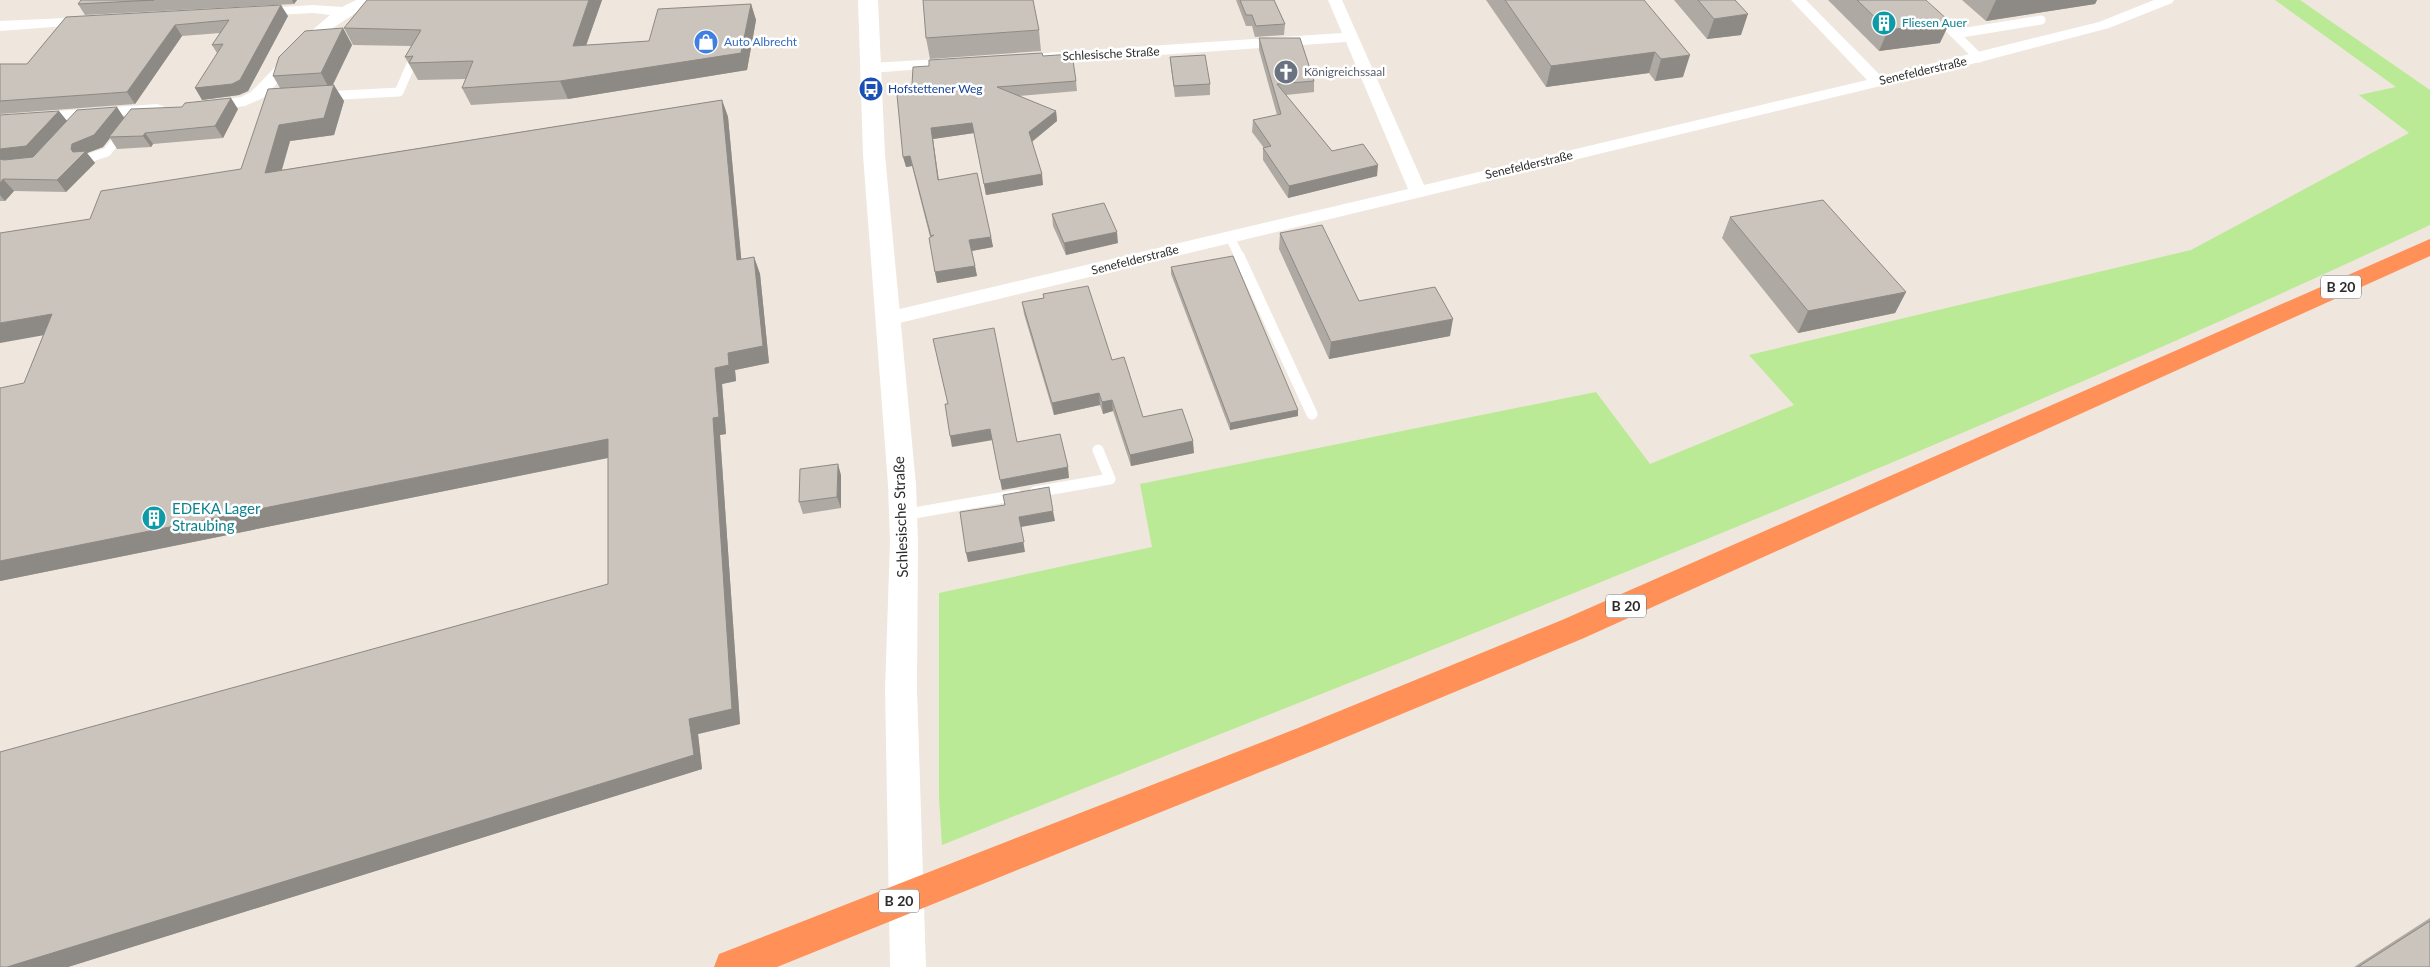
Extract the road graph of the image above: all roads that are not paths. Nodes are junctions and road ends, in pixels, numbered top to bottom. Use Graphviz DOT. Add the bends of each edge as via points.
graph roads {
  1 [pos="368,0"];
  2 [pos="868,0"];
  3 [pos="1335,0"];
  4 [pos="1798,0"];
  5 [pos="1921,0"];
  6 [pos="2167,0"];
  7 [pos="244,12"];
  8 [pos="343,12"];
  9 [pos="108,20"];
  10 [pos="2041,20"];
  11 [pos="0,26"];
  12 [pos="1955,34"];
  13 [pos="1351,36"];
  14 [pos="416,51"];
  15 [pos="1979,58"];
  16 [pos="1025,59"];
  17 [pos="976,62"];
  18 [pos="871,68"];
  19 [pos="1878,82"];
  20 [pos="312,97"];
  21 [pos="264,100"];
  22 [pos="245,101"];
  23 [pos="187,107"];
  24 [pos="168,109"];
  25 [pos="134,118"];
  26 [pos="0,120"];
  27 [pos="86,159"];
  28 [pos="1418,191"];
  29 [pos="1230,237"];
  30 [pos="2430,247"];
  31 [pos="888,319"];
  32 [pos="1312,414"];
  33 [pos="1098,450"];
  34 [pos="903,515"];
  35 [pos="732,967"];
  36 [pos="908,967"];
  1 -- 8 [label="street"];
  2 -- 18 [label="street, Schlesische Straße"];
  3 -- 13 [label="street"];
  4 -- 19 [label="street"];
  5 -- 12 [label="lane"];
  6 -- 15 [label="street, Senefelderstraße" via="2104,25"];
  7 -- 8 [label="street" via="313,9"];
  8 -- 22 [label="street" via="257,95"];
  9 -- 11 [label="street"];
  10 -- 12 [label="lane"];
  12 -- 15 [label="lane"];
  13 -- 16 [label="street, Schlesische Straße"];
  13 -- 28 [label="street"];
  14 -- 20 [label="lane" via="399,92"];
  15 -- 19 [label="street, Senefelderstraße"];
  17 -- 18 [label="street"];
  18 -- 31 [label="street, Schlesische Straße" via="874,155"];
  19 -- 28 [label="street, Senefelderstraße"];
  21 -- 22 [label="lane"];
  22 -- 23 [label="street"];
  24 -- 25 [label="street"];
  25 -- 26 [label="street"];
  25 -- 27 [label="lane" via="107,152"];
  28 -- 29 [label="street, Senefelderstraße"];
  29 -- 31 [label="street, Senefelderstraße"];
  29 -- 32 [label="lane"];
  30 -- 35 [label="highway, B 20" via="1573,629 1309,738"];
  31 -- 34 [label="street, Schlesische Straße"];
  33 -- 34 [label="lane" via="1110,480"];
  34 -- 36 [label="street, Schlesische Straße" via="901,708"];
}
